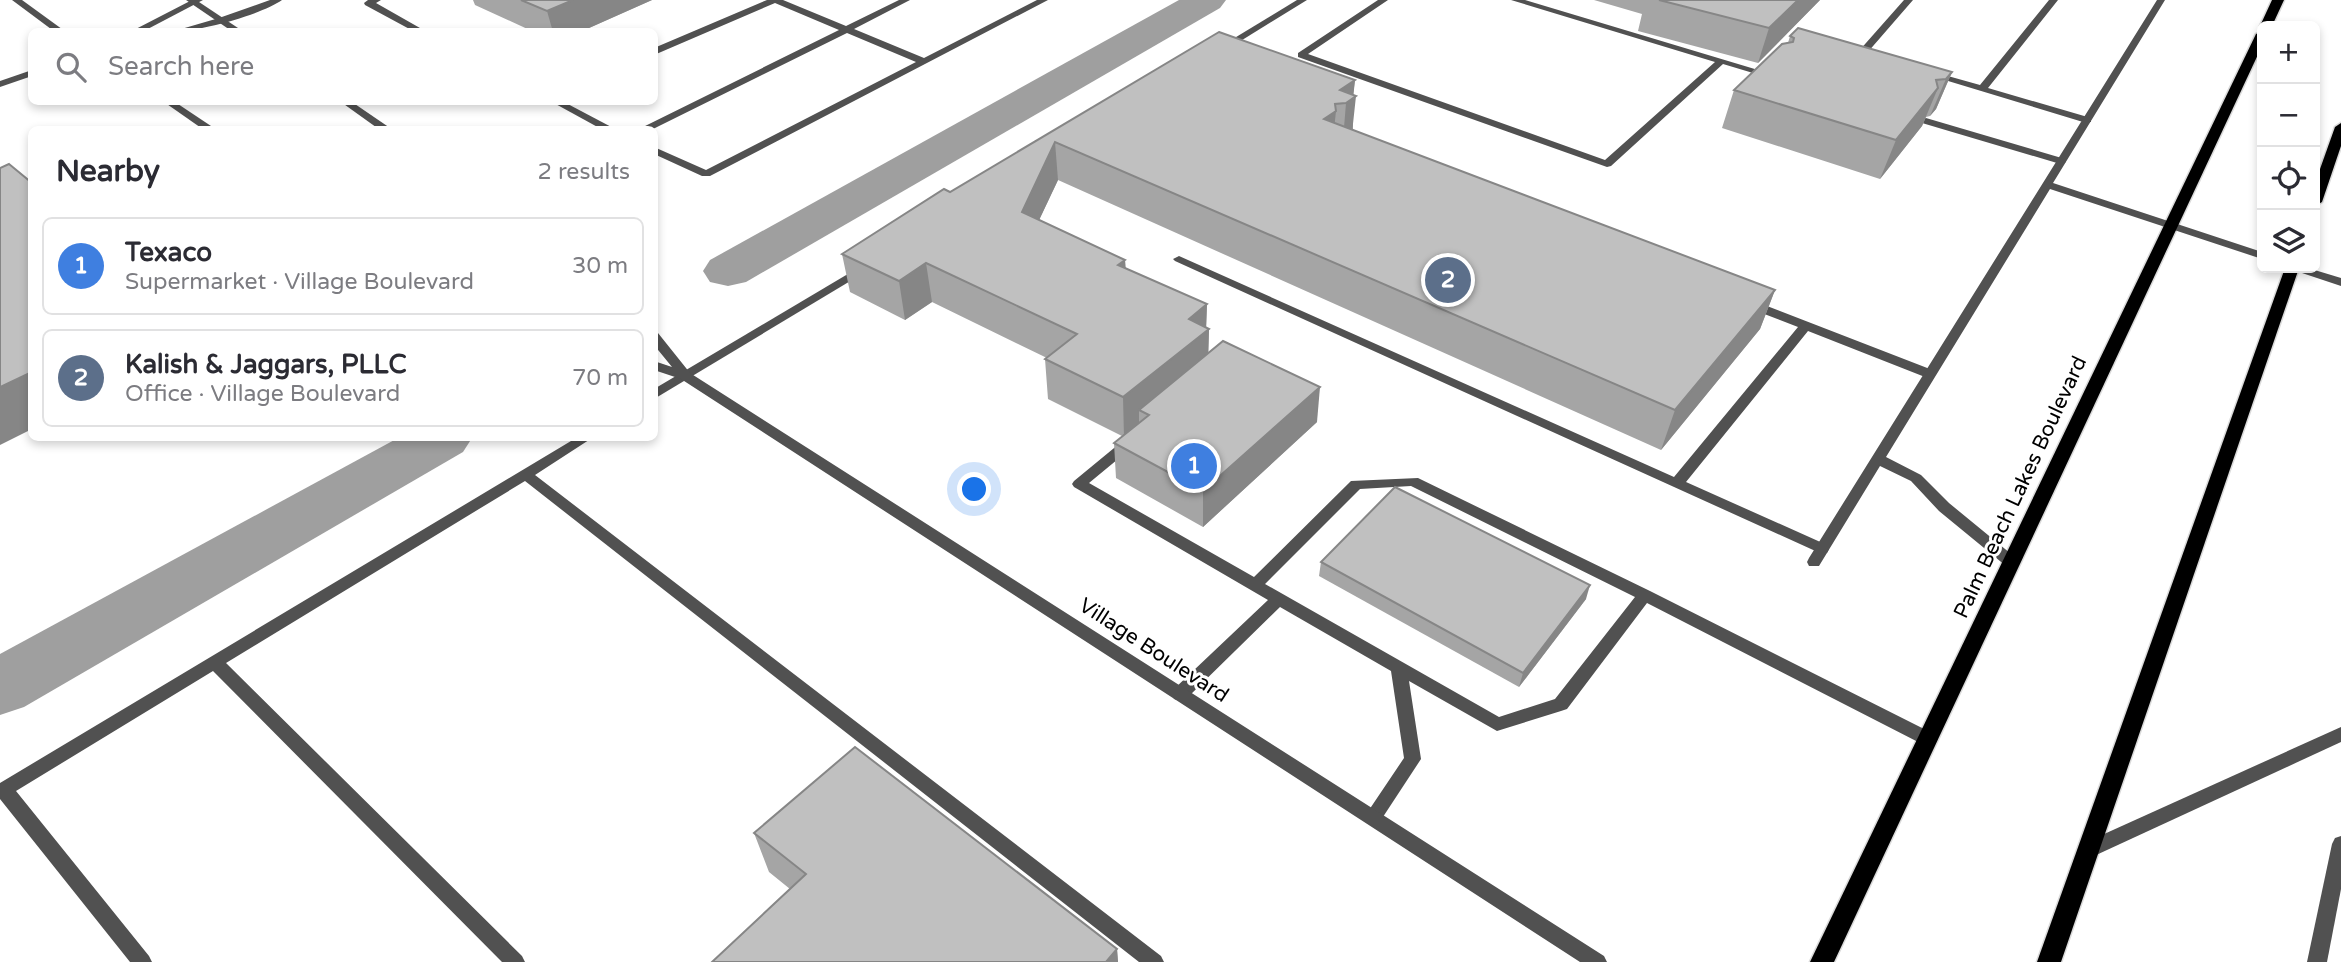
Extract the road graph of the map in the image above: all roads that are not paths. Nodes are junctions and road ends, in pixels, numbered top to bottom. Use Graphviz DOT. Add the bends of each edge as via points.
graph roads {
  1 [pos="16,0"];
  2 [pos="278,0"];
  3 [pos="377,0"];
  4 [pos="775,0"];
  5 [pos="906,0"];
  6 [pos="1044,0"];
  7 [pos="1303,0"];
  8 [pos="1384,0"];
  9 [pos="1516,0"];
  10 [pos="1909,0"];
  11 [pos="2054,0"];
  12 [pos="2161,0"];
  13 [pos="2278,0"];
  14 [pos="194,1"];
  15 [pos="222,20"];
  16 [pos="2268,21"];
  17 [pos="56,28"];
  18 [pos="142,28"];
  19 [pos="191,28"];
  20 [pos="234,28"];
  21 [pos="415,28"];
  22 [pos="847,28"];
  23 [pos="2257,45"];
  24 [pos="658,50"];
  25 [pos="1210,57"];
  26 [pos="1721,61"];
  27 [pos="1885,61"];
  28 [pos="925,62"];
  29 [pos="1921,72"];
  30 [pos="28,74"];
  31 [pos="1774,76"];
  32 [pos="0,84"];
  33 [pos="1982,89"];
  34 [pos="174,105"];
  35 [pos="350,105"];
  36 [pos="563,105"];
  37 [pos="2087,120"];
  38 [pos="1926,121"];
  39 [pos="206,126"];
  40 [pos="382,126"];
  41 [pos="603,126"];
  42 [pos="650,126"];
  43 [pos="2341,127"];
  44 [pos="658,152"];
  45 [pos="2061,161"];
  46 [pos="2047,185"];
  47 [pos="2320,188"];
  48 [pos="2171,226"];
  49 [pos="2257,254"];
  50 [pos="1179,259"];
  51 [pos="875,261"];
  52 [pos="2290,273"];
  53 [pos="2313,273"];
  54 [pos="2341,282"];
  55 [pos="1741,300"];
  56 [pos="1805,326"];
  57 [pos="658,340"];
  58 [pos="658,366"];
  59 [pos="1930,374"];
  60 [pos="686,376"];
  61 [pos="658,394"];
  62 [pos="1141,433"];
  63 [pos="580,441"];
  64 [pos="1877,459"];
  65 [pos="525,474"];
  66 [pos="1676,484"];
  67 [pos="1822,549"];
  68 [pos="1814,562"];
  69 [pos="2011,562"];
  70 [pos="1255,585"];
  71 [pos="1645,595"];
  72 [pos="1279,598"];
  73 [pos="214,662"];
  74 [pos="1399,668"];
  75 [pos="1180,694"];
  76 [pos="2341,734"];
  77 [pos="1928,739"];
  78 [pos="2,791"];
  79 [pos="1373,818"];
  80 [pos="2341,844"];
  81 [pos="2088,850"];
  82 [pos="142,962"];
  83 [pos="515,962"];
  84 [pos="1154,962"];
  85 [pos="1597,962"];
  86 [pos="1822,962"];
  87 [pos="2049,962"];
  88 [pos="2317,962"];
  1 -- 17 [label="street"];
  2 -- 15 [label="street"];
  3 -- 21 [label="street" via="368,3"];
  4 -- 22 [label="street"];
  4 -- 24 [label="street"];
  5 -- 22 [label="street"];
  6 -- 28 [label="street"];
  7 -- 25 [label="street"];
  8 -- 26 [label="street" via="1301,55 1607,164"];
  9 -- 26 [label="street"];
  10 -- 27 [label="street" via="1861,54"];
  11 -- 33 [label="street"];
  12 -- 37 [label="street"];
  13 -- 16 [label="main road"];
  14 -- 15 [label="street"];
  14 -- 18 [label="street"];
  15 -- 19 [label="street"];
  15 -- 20 [label="street"];
  22 -- 28 [label="street"];
  22 -- 42 [label="street"];
  23 -- 48 [label="main road, Palm Beach Lakes Boulevard"];
  26 -- 31 [label="street"];
  28 -- 44 [label="street" via="706,174"];
  29 -- 33 [label="street"];
  30 -- 32 [label="street"];
  33 -- 37 [label="street"];
  34 -- 39 [label="street"];
  35 -- 40 [label="street"];
  36 -- 41 [label="street"];
  37 -- 45 [label="street"];
  38 -- 45 [label="street"];
  43 -- 47 [label="main road"];
  45 -- 46 [label="street"];
  46 -- 48 [label="street"];
  46 -- 59 [label="street"];
  48 -- 49 [label="street"];
  48 -- 69 [label="main road, Palm Beach Lakes Boulevard"];
  50 -- 66 [label="street"];
  51 -- 60 [label="street"];
  52 -- 81 [label="main road"];
  53 -- 54 [label="street"];
  55 -- 56 [label="street"];
  56 -- 59 [label="street"];
  56 -- 66 [label="street"];
  57 -- 60 [label="street, Village Boulevard"];
  58 -- 60 [label="street, Village Boulevard"];
  59 -- 64 [label="street"];
  60 -- 61 [label="street"];
  60 -- 75 [label="street, Village Boulevard"];
  62 -- 70 [label="street" via="1079,484"];
  63 -- 65 [label="street"];
  64 -- 67 [label="street"];
  64 -- 69 [label="street" via="1916,478"];
  65 -- 73 [label="street"];
  65 -- 84 [label="street"];
  66 -- 67 [label="street"];
  67 -- 68 [label="street"];
  69 -- 77 [label="main road, Palm Beach Lakes Boulevard"];
  70 -- 71 [label="street" via="1356,484 1413,481"];
  70 -- 72 [label="street"];
  71 -- 74 [label="street" via="1561,704 1497,724"];
  71 -- 77 [label="street"];
  72 -- 74 [label="street"];
  72 -- 75 [label="street"];
  73 -- 78 [label="street"];
  73 -- 83 [label="street"];
  74 -- 79 [label="street" via="1413,759"];
  75 -- 79 [label="street, Village Boulevard"];
  76 -- 81 [label="street"];
  77 -- 86 [label="main road, Palm Beach Lakes Boulevard"];
  78 -- 82 [label="street"];
  79 -- 85 [label="street, Village Boulevard"];
  80 -- 88 [label="street"];
  81 -- 87 [label="main road"];
}
